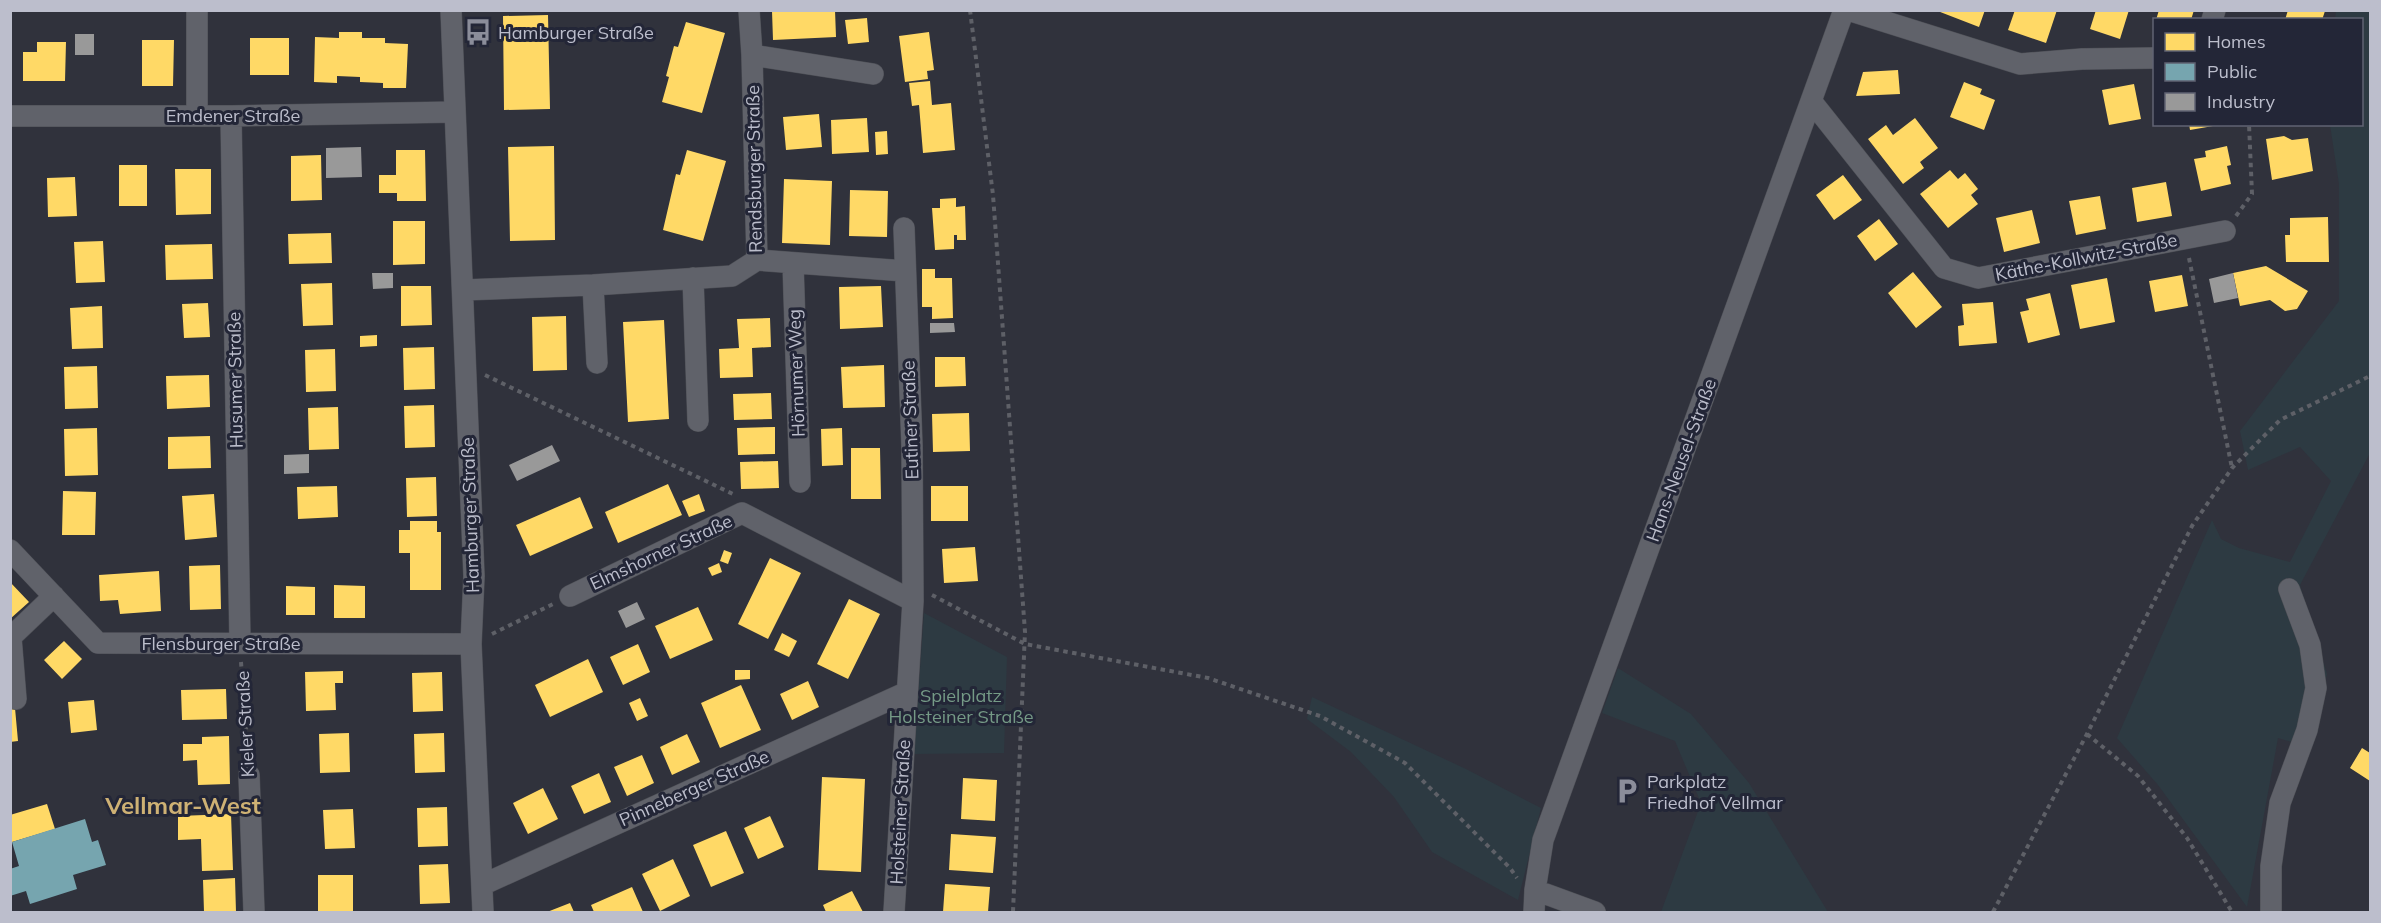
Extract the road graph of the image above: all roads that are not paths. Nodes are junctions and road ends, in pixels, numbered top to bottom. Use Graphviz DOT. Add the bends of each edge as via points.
graph roads {
  1 [pos="197,10"];
  2 [pos="452,10"];
  3 [pos="749,10"];
  4 [pos="1846,10"];
  5 [pos="752,55"];
  6 [pos="2153,58"];
  7 [pos="873,74"];
  8 [pos="1812,102"];
  9 [pos="455,112"];
  10 [pos="196,115"];
  11 [pos="10,116"];
  12 [pos="231,116"];
  13 [pos="904,228"];
  14 [pos="2225,231"];
  15 [pos="757,260"];
  16 [pos="793,263"];
  17 [pos="906,271"];
  18 [pos="693,278"];
  19 [pos="593,285"];
  20 [pos="463,290"];
  21 [pos="597,363"];
  22 [pos="698,421"];
  23 [pos="800,482"];
  24 [pos="10,550"];
  25 [pos="913,585"];
  26 [pos="2289,590"];
  27 [pos="54,596"];
  28 [pos="570,596"];
  29 [pos="240,643"];
  30 [pos="471,644"];
  31 [pos="907,692"];
  32 [pos="16,699"];
  33 [pos="249,775"];
  34 [pos="482,885"];
  35 [pos="1535,890"];
  36 [pos="254,912"];
  37 [pos="483,912"];
  38 [pos="894,912"];
  39 [pos="1534,912"];
  40 [pos="1595,912"];
  41 [pos="2271,912"];
  1 -- 10 [label="street"];
  2 -- 9 [label="street, Hamburger Straße"];
  3 -- 5 [label="street, Rendsburger Straße"];
  4 -- 6 [label="street" via="2020,64"];
  4 -- 8 [label="street, Hans-Neusel-Straße"];
  5 -- 7 [label="street"];
  5 -- 15 [label="street, Rendsburger Straße"];
  8 -- 14 [label="street, Käthe-Kollwitz-Straße" via="1944,268 1978,278"];
  8 -- 35 [label="street, Hans-Neusel-Straße" via="1543,840"];
  9 -- 12 [label="street, Emdener Straße"];
  9 -- 20 [label="street, Hamburger Straße"];
  10 -- 11 [label="street, Emdener Straße"];
  10 -- 12 [label="street, Emdener Straße"];
  12 -- 29 [label="street, Husumer Straße"];
  13 -- 17 [label="street, Eutiner Straße"];
  15 -- 16 [label="street"];
  15 -- 18 [label="street, Rendsburger Straße" via="732,276"];
  16 -- 17 [label="street"];
  16 -- 23 [label="street, Hörnumer Weg"];
  17 -- 25 [label="street, Eutiner Straße"];
  18 -- 19 [label="street, Rendsburger Straße"];
  18 -- 22 [label="street"];
  19 -- 20 [label="street, Rendsburger Straße"];
  19 -- 21 [label="street"];
  20 -- 30 [label="street, Hamburger Straße" via="474,576"];
  24 -- 27 [label="street, Flensburger Straße"];
  25 -- 28 [label="street, Elmshorner Straße" via="742,513"];
  25 -- 31 [label="street, Holsteiner Straße"];
  26 -- 41 [label="street" via="2310,645 2316,688 2307,730 2280,803 2271,866"];
  27 -- 29 [label="street, Flensburger Straße" via="98,643"];
  27 -- 32 [label="street" via="11,637"];
  29 -- 30 [label="street, Flensburger Straße"];
  30 -- 34 [label="street, Hamburger Straße"];
  31 -- 34 [label="street, Pinneberger Straße"];
  31 -- 38 [label="street, Holsteiner Straße"];
  33 -- 36 [label="street, Kieler Straße"];
  34 -- 37 [label="street, Hamburger Straße"];
  35 -- 39 [label="street, Hans-Neusel-Straße"];
  35 -- 40 [label="street"];
}
